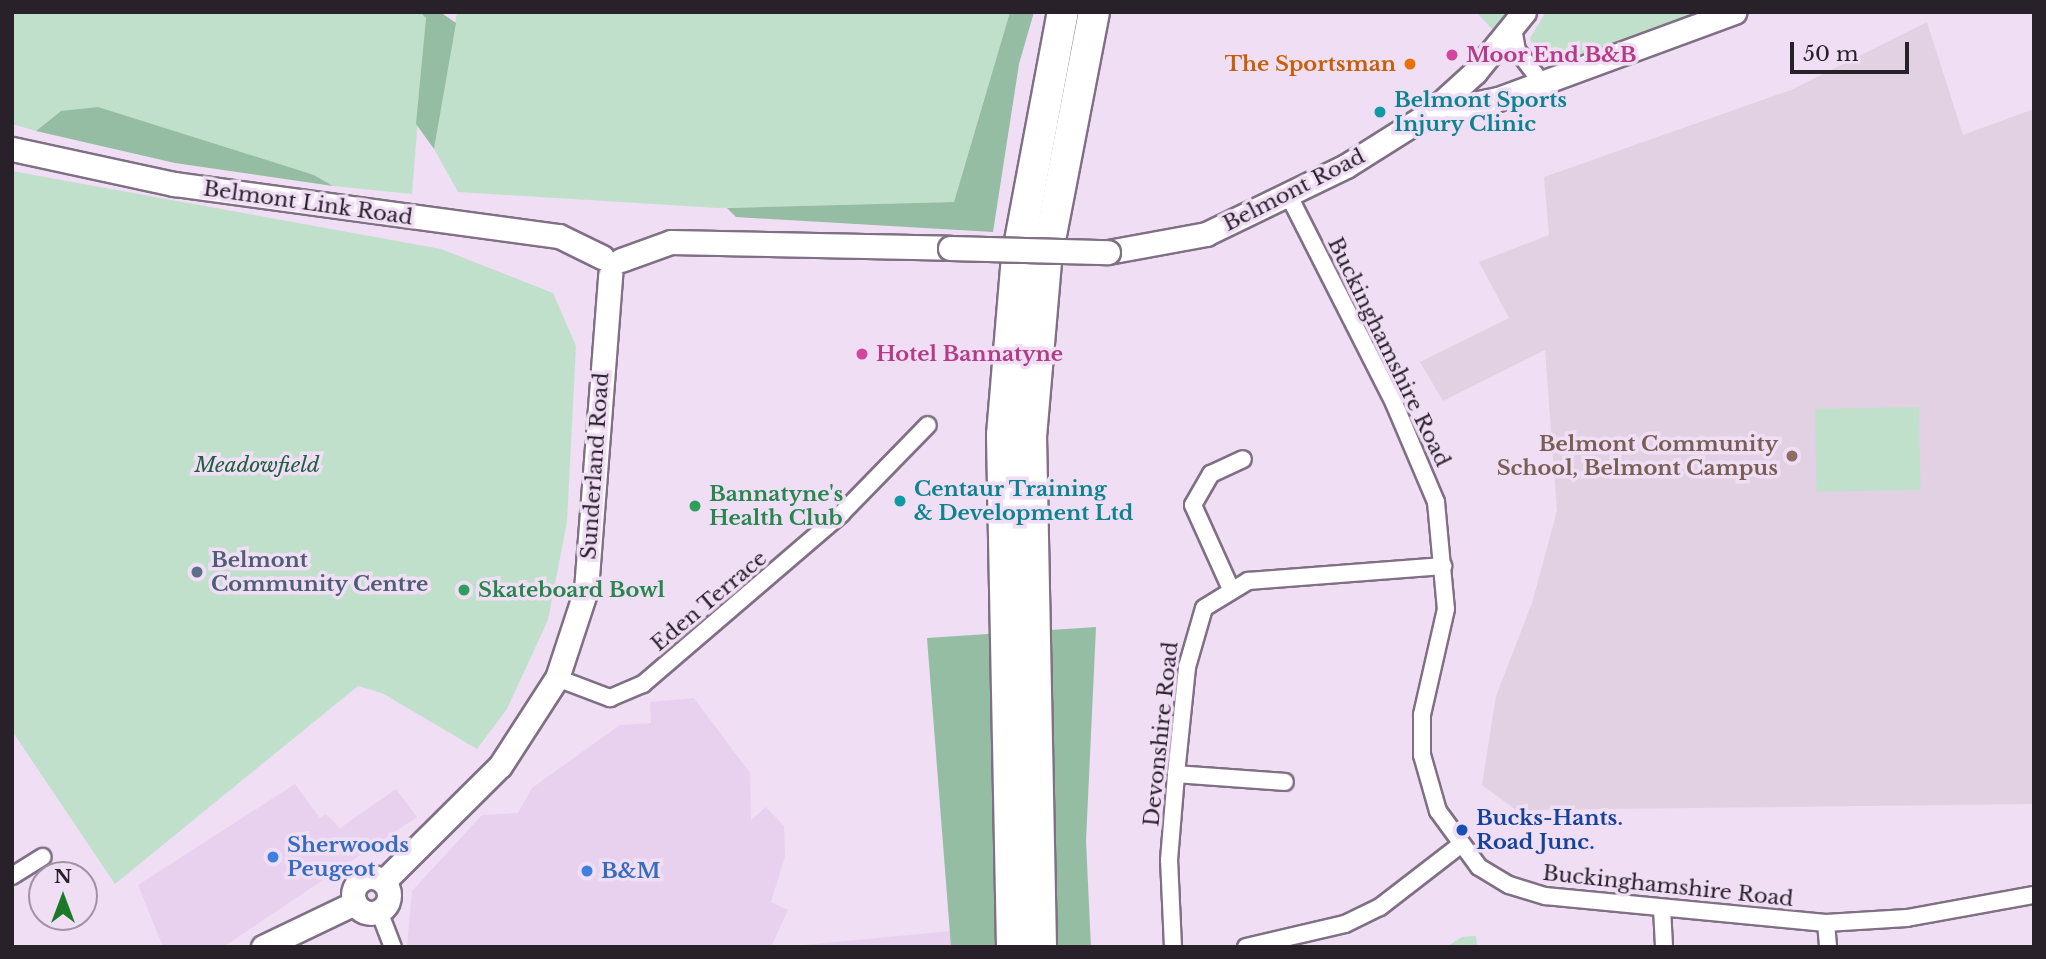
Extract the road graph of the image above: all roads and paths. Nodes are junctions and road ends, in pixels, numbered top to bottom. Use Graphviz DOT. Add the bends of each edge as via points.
graph roads {
  1 [pos="1063,12"];
  2 [pos="1094,12"];
  3 [pos="1735,12"];
  4 [pos="1518,20"];
  5 [pos="1542,83"];
  6 [pos="1430,113"];
  7 [pos="12,149"];
  8 [pos="1290,198"];
  9 [pos="611,264"];
  10 [pos="928,425"];
  11 [pos="1243,459"];
  12 [pos="1443,566"];
  13 [pos="1230,587"];
  14 [pos="557,678"];
  15 [pos="1176,774"];
  16 [pos="1285,782"];
  17 [pos="1459,846"];
  18 [pos="43,857"];
  19 [pos="12,876"];
  20 [pos="384,881"];
  21 [pos="2034,895"];
  22 [pos="355,903"];
  23 [pos="1661,908"];
  24 [pos="379,911"];
  25 [pos="1826,923"];
  26 [pos="263,947"];
  27 [pos="393,947"];
  28 [pos="1012,947"];
  29 [pos="1041,947"];
  30 [pos="1173,947"];
  31 [pos="1245,947"];
  32 [pos="1664,947"];
  33 [pos="1828,947"];
  1 -- 28 [label="highway" via="1019,244 1002,435"];
  2 -- 29 [label="highway" via="1046,261 1031,437"];
  3 -- 5 [label="street"];
  4 -- 5 [label="street" via="1517,50"];
  4 -- 6 [label="street"];
  5 -- 6 [label="street" via="1457,111"];
  6 -- 8 [label="street, Belmont Road"];
  7 -- 9 [label="street, Belmont Link Road" via="200,188 559,236"];
  8 -- 9 [label="street, Belmont Road, bridge" via="1186,241 1108,252 671,242"];
  8 -- 12 [label="street, Buckinghamshire Road" via="1422,461 1436,502"];
  9 -- 14 [label="street, Sunderland Road" via="586,590"];
  10 -- 14 [label="street, Eden Terrace" via="841,514 643,684 610,698"];
  11 -- 13 [label="street" via="1211,474 1193,505"];
  12 -- 13 [label="street, Devonshire Road" via="1276,577"];
  12 -- 17 [label="street, Buckinghamshire Road" via="1446,609 1422,715 1422,755 1426,785"];
  13 -- 15 [label="street, Devonshire Road" via="1205,608 1194,632"];
  14 -- 20 [label="street, Sunderland Road" via="500,766"];
  15 -- 16 [label="street"];
  15 -- 30 [label="street, Devonshire Road" via="1169,860"];
  17 -- 23 [label="street, Buckinghamshire Road" via="1494,877 1530,892"];
  17 -- 31 [label="street" via="1380,907 1345,924"];
  18 -- 19 [label="street"];
  20 -- 22 [label="street" via="371,876 359,881"];
  20 -- 24 [label="street" via="389,901"];
  21 -- 25 [label="street, Buckinghamshire Road" via="1907,918"];
  22 -- 24 [label="street" via="368,913"];
  22 -- 26 [label="street"];
  23 -- 25 [label="street, Buckinghamshire Road"];
  23 -- 32 [label="street"];
  24 -- 27 [label="street"];
  25 -- 33 [label="street"];
}
